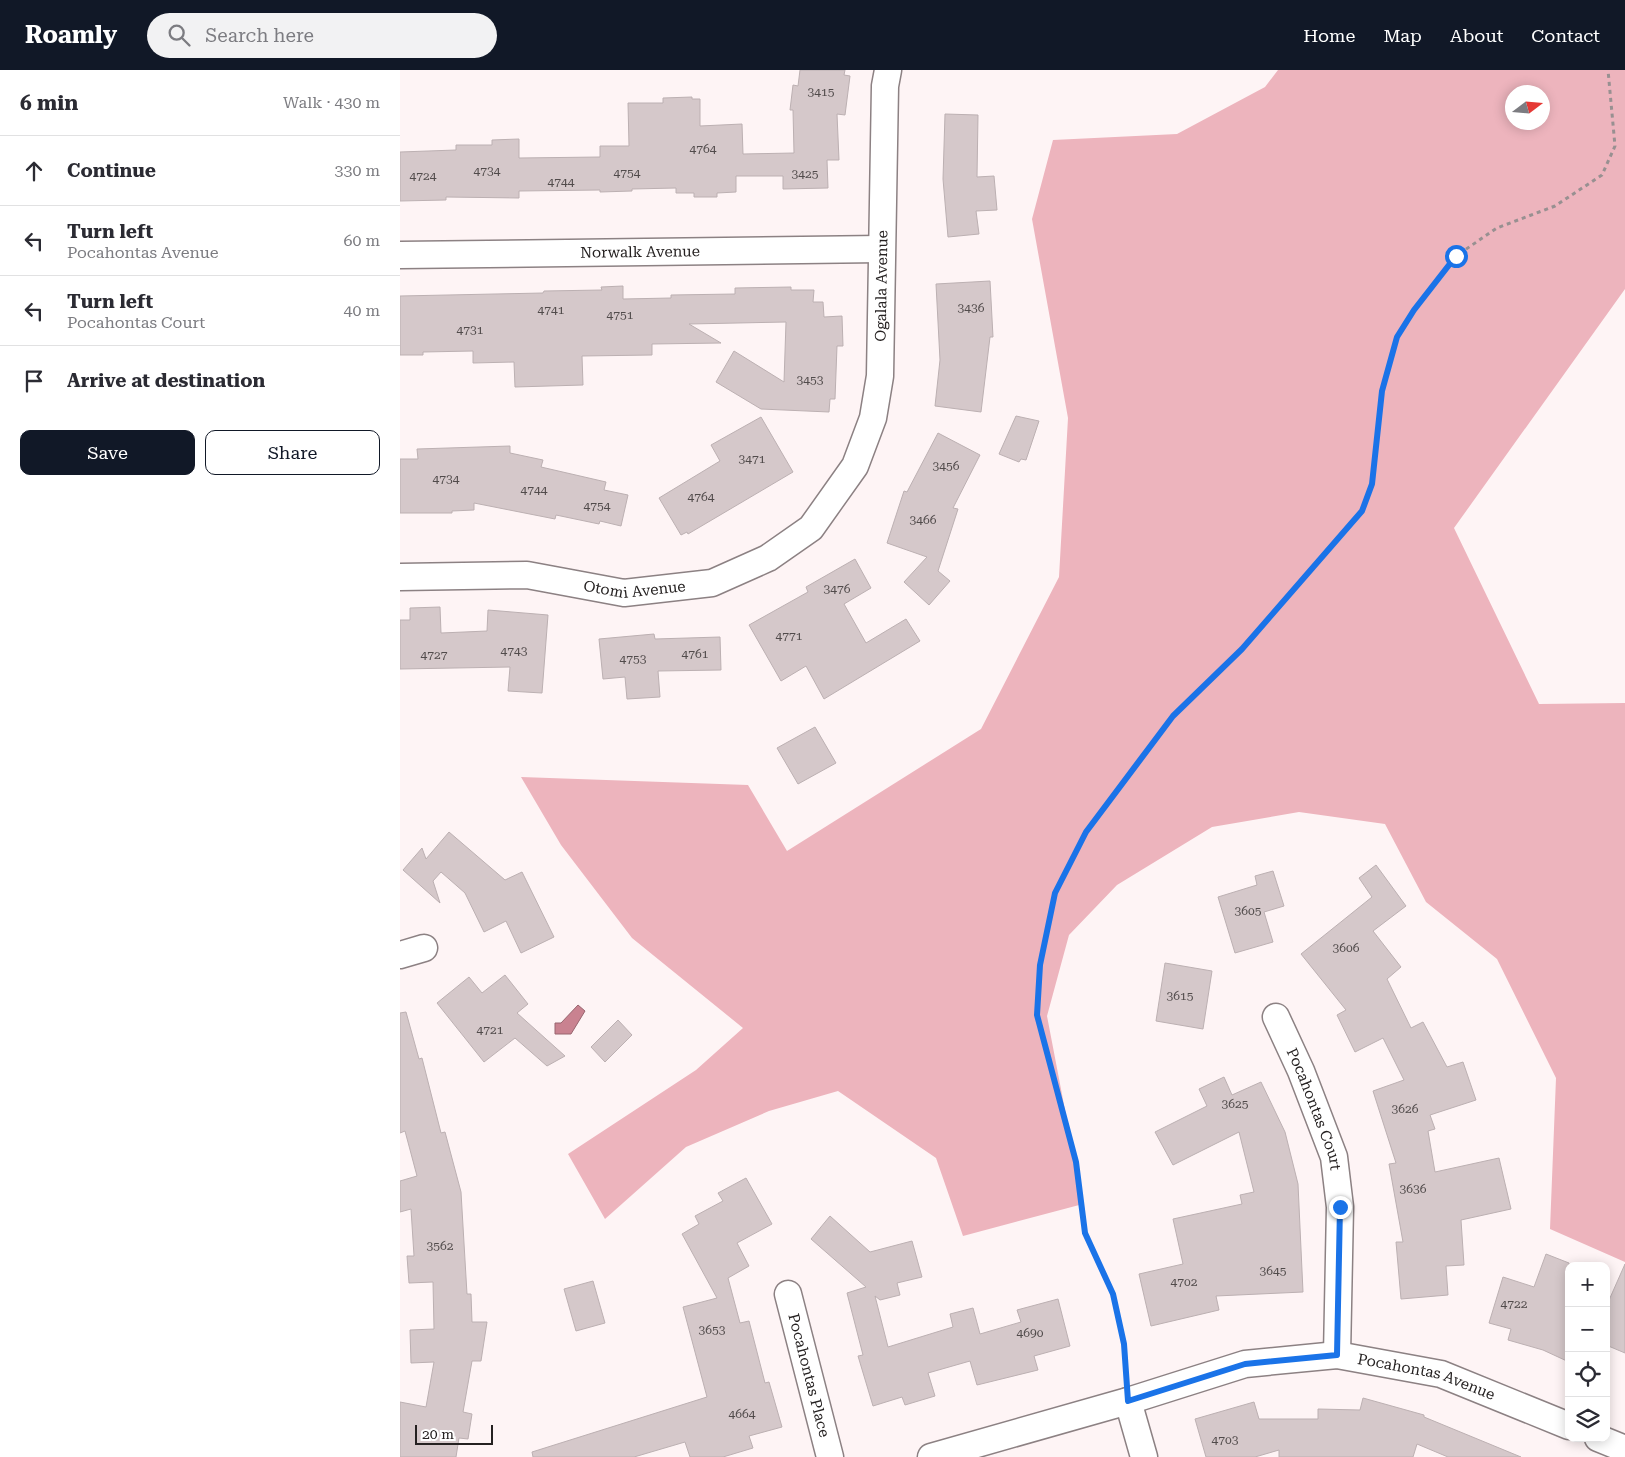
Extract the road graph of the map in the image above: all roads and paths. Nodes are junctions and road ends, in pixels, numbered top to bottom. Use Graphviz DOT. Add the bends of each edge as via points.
graph roads {
  1 [pos="888,70"];
  2 [pos="1608,70"];
  3 [pos="881,249"];
  4 [pos="400,255"];
  5 [pos="836,492"];
  6 [pos="400,576"];
  7 [pos="1276,1017"];
  8 [pos="788,1294"];
  9 [pos="1337,1355"];
  10 [pos="1128,1401"];
  11 [pos="1565,1424"];
  12 [pos="1608,1442"];
  13 [pos="1625,1449"];
  14 [pos="830,1457"];
  15 [pos="931,1457"];
  16 [pos="1144,1457"];
  1 -- 3 [label="street, Ogalala Avenue"];
  2 -- 10 [label="path" via="1615,146 1602,175 1555,206 1497,228 1456,256 1414,310 1397,337 1382,391 1372,484 1362,511 1242,649 1173,716 1086,832 1055,893 1040,965 1037,1015 1076,1162 1085,1233 1113,1294 1124,1344"];
  3 -- 4 [label="street, Norwalk Avenue"];
  3 -- 5 [label="street, Ogalala Avenue" via="880,376 873,418 855,466"];
  5 -- 6 [label="street, Otomi Avenue" via="811,528 768,558 712,583 624,593 527,575"];
  7 -- 9 [label="street, Pocahontas Court" via="1334,1157 1340,1207"];
  8 -- 14 [label="street, Pocahontas Place"];
  9 -- 10 [label="street, Pocahontas Avenue" via="1245,1364"];
  9 -- 11 [label="street, Pocahontas Avenue" via="1441,1374"];
  10 -- 15 [label="street, Pocahontas Avenue"];
  10 -- 16 [label="street"];
  12 -- 13 [label="street"];
}
